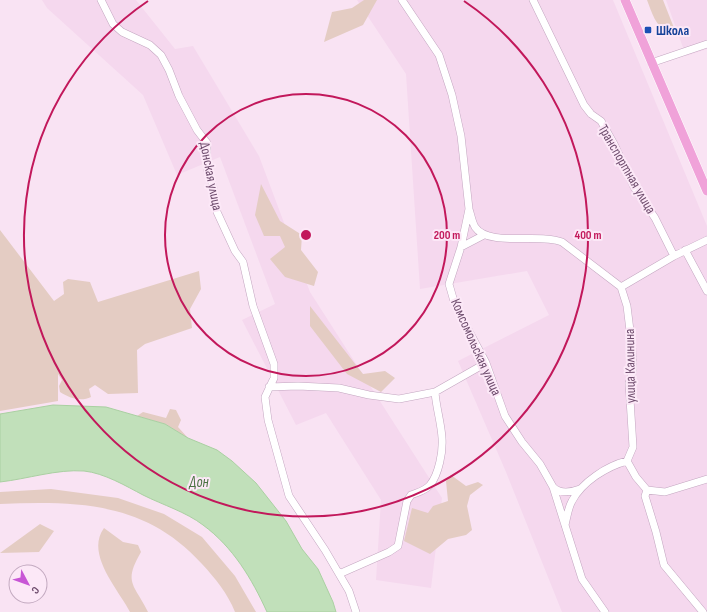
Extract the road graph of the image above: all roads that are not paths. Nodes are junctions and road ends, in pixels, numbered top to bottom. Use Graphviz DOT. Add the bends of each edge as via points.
graph roads {
  1 [pos="101,0"];
  2 [pos="402,0"];
  3 [pos="533,0"];
  4 [pos="625,0"];
  5 [pos="707,44"];
  6 [pos="651,62"];
  7 [pos="707,191"];
  8 [pos="469,209"];
  9 [pos="484,235"];
  10 [pos="707,240"];
  11 [pos="461,247"];
  12 [pos="685,250"];
  13 [pos="674,256"];
  14 [pos="621,287"];
  15 [pos="707,291"];
  16 [pos="486,363"];
  17 [pos="269,387"];
  18 [pos="435,392"];
  19 [pos="627,461"];
  20 [pos="707,479"];
  21 [pos="553,487"];
  22 [pos="580,489"];
  23 [pos="647,490"];
  24 [pos="565,525"];
  25 [pos="339,574"];
  26 [pos="356,612"];
  27 [pos="605,612"];
  28 [pos="703,612"];
  1 -- 17 [label="street, Донская улица" via="113,24 122,32 150,45 161,55 170,70 179,96 207,143 206,169 213,186 217,212 235,251 243,262 253,306 274,364 274,378"];
  2 -- 8 [label="street, Комсомольская улица" via="439,55 452,95 461,136"];
  3 -- 13 [label="street, Транспортная улица" via="584,105 600,121 614,144 634,186 655,218"];
  4 -- 6 [label="main road"];
  5 -- 6 [label="street"];
  6 -- 7 [label="main road"];
  8 -- 9 [label="street" via="475,227"];
  8 -- 11 [label="street, Комсомольская улица"];
  9 -- 11 [label="street"];
  9 -- 14 [label="street" via="506,238 553,238 568,246"];
  10 -- 12 [label="street"];
  11 -- 16 [label="street, Комсомольская улица" via="449,284 455,305"];
  12 -- 13 [label="street"];
  12 -- 15 [label="street"];
  13 -- 14 [label="street"];
  14 -- 19 [label="street, улица Калинина" via="627,306 632,347 632,371 629,382 633,447"];
  16 -- 18 [label="street"];
  16 -- 21 [label="street, Комсомольская улица" via="505,416 540,464"];
  17 -- 18 [label="street" via="339,388 399,399"];
  17 -- 25 [label="street, Донская улица" via="265,397 268,420 290,496"];
  18 -- 25 [label="street" via="443,439 436,475 430,485 423,491 411,495 407,501 398,546"];
  19 -- 22 [label="street" via="616,464"];
  19 -- 23 [label="street" via="636,478"];
  20 -- 23 [label="street" via="665,492"];
  21 -- 22 [label="street" via="565,492"];
  21 -- 24 [label="street, Комсомольская улица"];
  22 -- 24 [label="street" via="569,509"];
  23 -- 28 [label="street" via="645,496 664,565"];
  24 -- 27 [label="street, Комсомольская улица" via="582,579"];
  25 -- 26 [label="street, Донская улица" via="350,591"];
}
